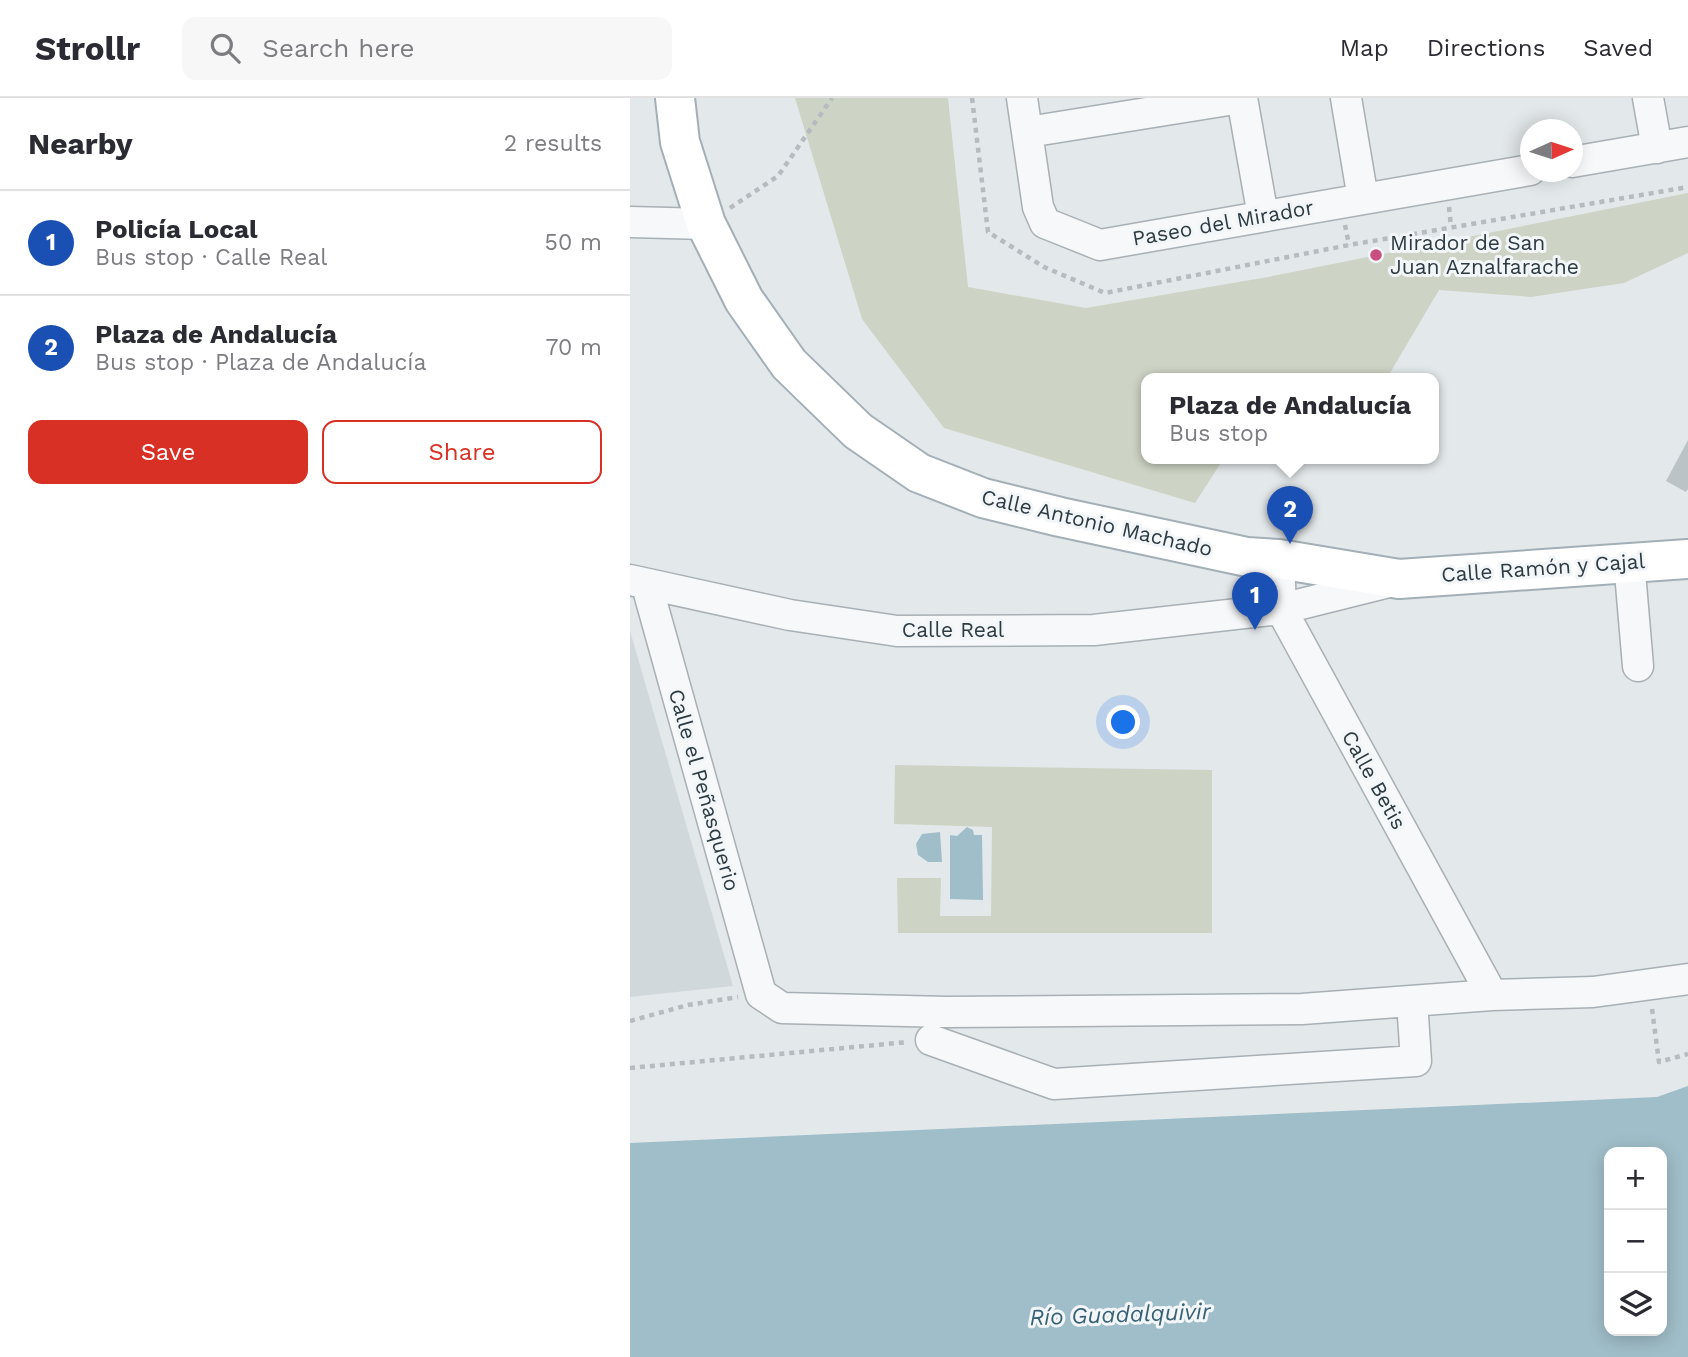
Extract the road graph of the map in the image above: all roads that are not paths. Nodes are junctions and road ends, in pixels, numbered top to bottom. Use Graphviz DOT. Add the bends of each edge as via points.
graph roads {
  1 [pos="675,98"];
  2 [pos="1021,98"];
  3 [pos="1242,98"];
  4 [pos="1346,98"];
  5 [pos="1648,98"];
  6 [pos="1028,132"];
  7 [pos="1688,142"];
  8 [pos="1657,148"];
  9 [pos="1583,160"];
  10 [pos="1520,172"];
  11 [pos="1363,199"];
  12 [pos="1263,216"];
  13 [pos="630,222"];
  14 [pos="706,225"];
  15 [pos="1279,559"];
  16 [pos="1688,559"];
  17 [pos="1629,561"];
  18 [pos="1399,579"];
  19 [pos="638,583"];
  20 [pos="1280,609"];
  21 [pos="1638,666"];
  22 [pos="1688,979"];
  23 [pos="1492,995"];
  24 [pos="1413,1016"];
  25 [pos="931,1040"];
  1 -- 14 [label="main road, Calle Antonio Machado" via="680,142"];
  2 -- 6 [label="street, Paseo del Mirador"];
  3 -- 6 [label="street"];
  3 -- 12 [label="street"];
  4 -- 11 [label="street"];
  5 -- 8 [label="street"];
  6 -- 12 [label="street, Paseo del Mirador" via="1038,207 1045,223 1100,245"];
  7 -- 8 [label="street"];
  8 -- 9 [label="street"];
  10 -- 11 [label="street, Paseo del Mirador"];
  11 -- 12 [label="street, Paseo del Mirador"];
  13 -- 14 [label="street"];
  14 -- 15 [label="main road, Calle Antonio Machado" via="744,300 789,364 858,430 919,473 1009,505 1247,557"];
  15 -- 18 [label="main road, Calle Antonio Machado"];
  15 -- 20 [label="street, Calle Betis"];
  16 -- 17 [label="main road, Calle Ramón y Cajal"];
  17 -- 18 [label="main road, Calle Ramón y Cajal"];
  17 -- 21 [label="street"];
  18 -- 20 [label="street, Calle Real"];
  19 -- 20 [label="street, Calle Real" via="790,615 897,631 1094,630"];
  19 -- 23 [label="street, Calle el Peñasquerio" via="761,993 782,1008 947,1012 1301,1009"];
  20 -- 23 [label="street, Calle Betis"];
  22 -- 23 [label="street" via="1593,992"];
  24 -- 25 [label="street" via="1416,1061 1096,1082 1054,1084"];
}
